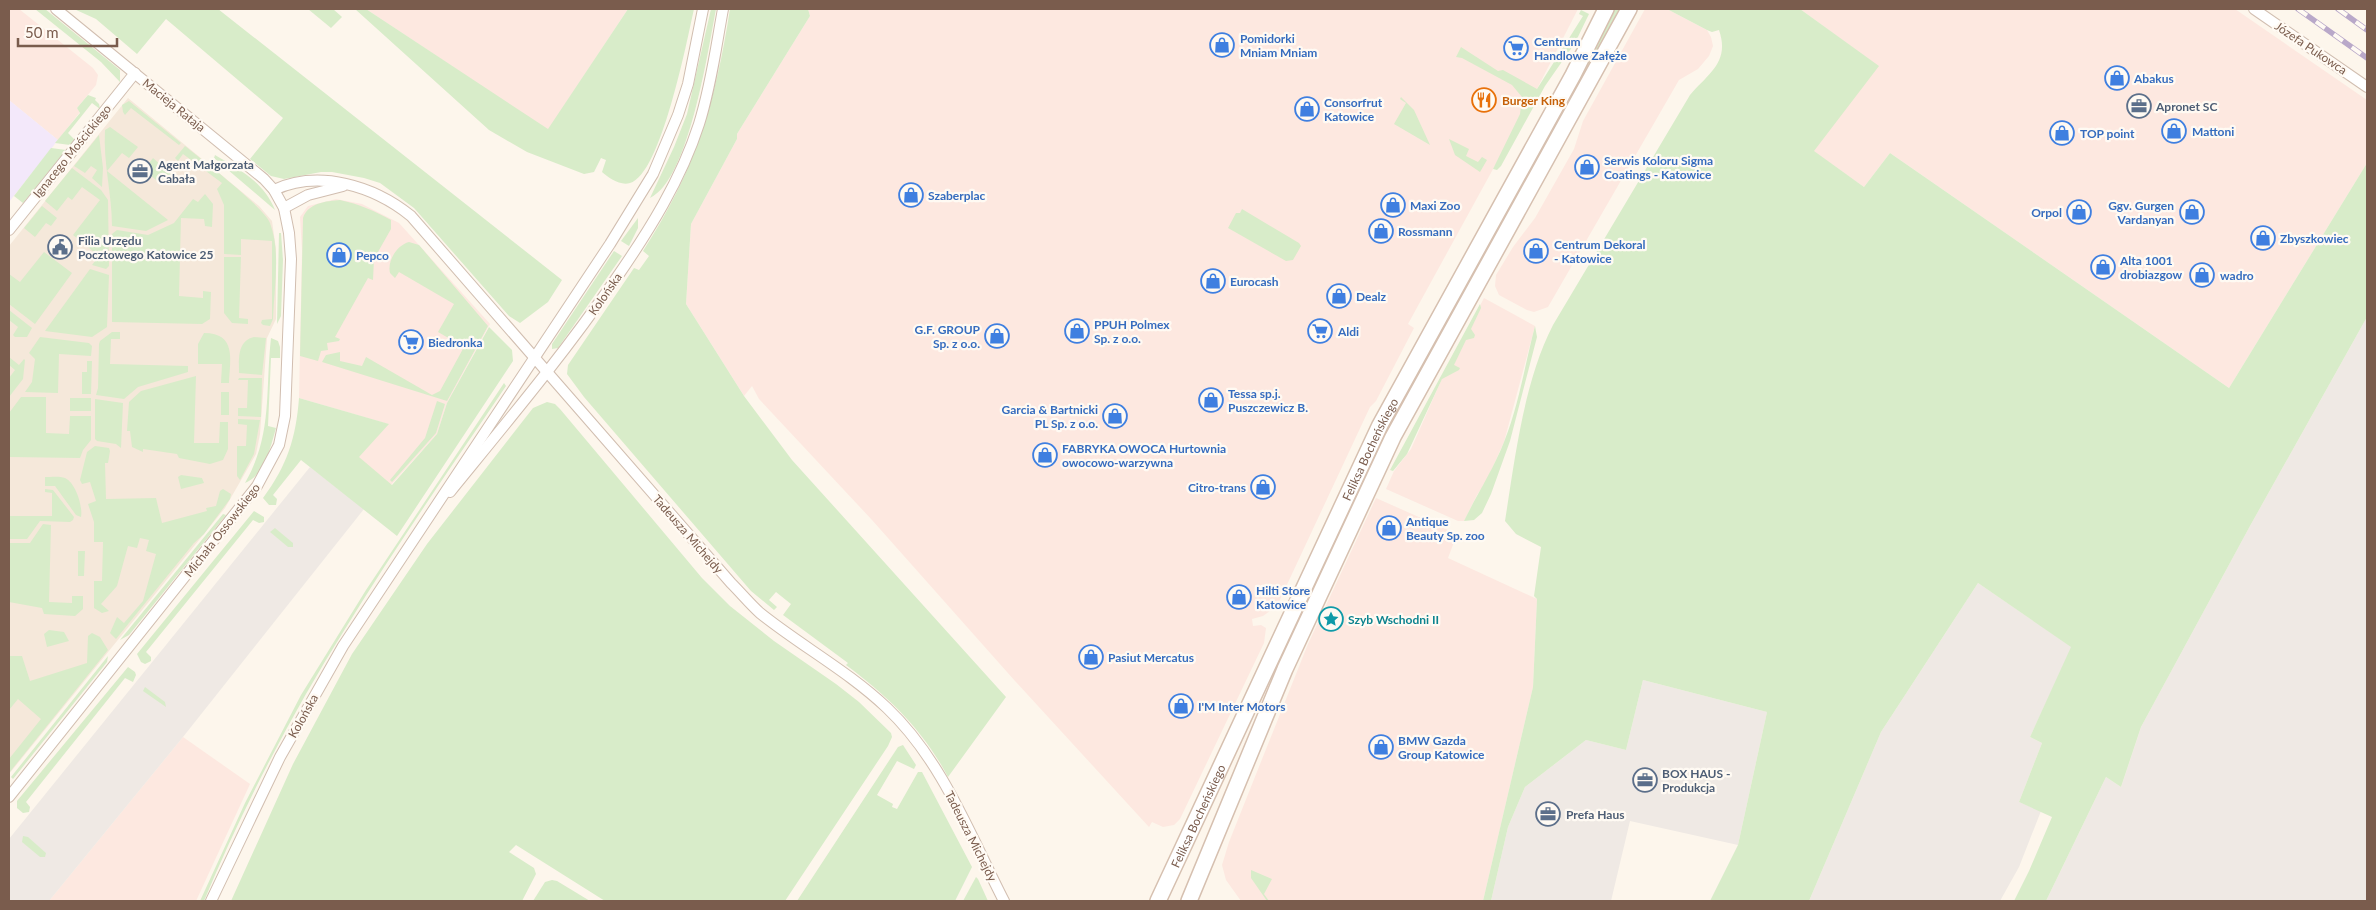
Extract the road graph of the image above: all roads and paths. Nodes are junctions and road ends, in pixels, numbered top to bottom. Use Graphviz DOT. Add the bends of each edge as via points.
graph roads {
  1 [pos="56,9"];
  2 [pos="703,9"];
  3 [pos="723,9"];
  4 [pos="1606,9"];
  5 [pos="1628,9"];
  6 [pos="2254,9"];
  7 [pos="136,73"];
  8 [pos="2367,87"];
  9 [pos="347,186"];
  10 [pos="274,190"];
  11 [pos="284,208"];
  12 [pos="9,230"];
  13 [pos="534,358"];
  14 [pos="547,372"];
  15 [pos="412,540"];
  16 [pos="9,796"];
  17 [pos="211,901"];
  18 [pos="1004,901"];
  19 [pos="1158,901"];
  20 [pos="1189,901"];
  1 -- 7 [label="street, Macieja Rataja"];
  2 -- 13 [label="street, Kolońska" via="688,84 653,174"];
  3 -- 14 [label="street, Kolońska" via="699,124 674,184 631,257"];
  4 -- 19 [label="main road, Feliksa Bocheńskiego" via="1372,441"];
  5 -- 20 [label="main road, Feliksa Bocheńskiego" via="1430,367 1372,480 1274,695"];
  6 -- 8 [label="street, Józefa Pukowca"];
  7 -- 10 [label="street, Macieja Rataja"];
  7 -- 12 [label="street, Ignacego Mościckiego"];
  9 -- 10 [label="street, Tadeusza Michejdy" via="317,180"];
  9 -- 11 [label="street" via="308,195"];
  9 -- 13 [label="street, Tadeusza Michejdy" via="378,196 410,216"];
  10 -- 11 [label="street, Macieja Rataja"];
  11 -- 16 [label="street, Michała Ossowskiego" via="291,259 286,402 284,430 273,460 249,498"];
  13 -- 14 [label="street, Tadeusza Michejdy"];
  13 -- 15 [label="street, Kolońska"];
  14 -- 15 [label="street, Kolońska"];
  14 -- 18 [label="street, Tadeusza Michejdy" via="759,612 858,683 906,728 939,775"];
  15 -- 17 [label="street, Kolońska" via="342,646 288,741"];
}
